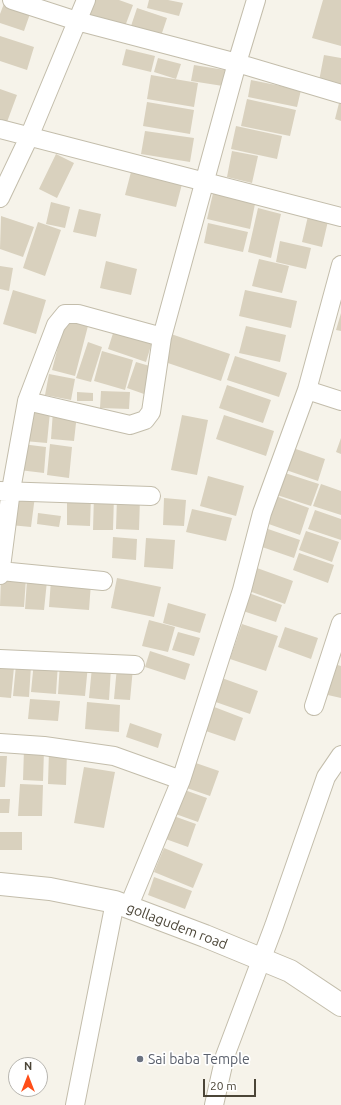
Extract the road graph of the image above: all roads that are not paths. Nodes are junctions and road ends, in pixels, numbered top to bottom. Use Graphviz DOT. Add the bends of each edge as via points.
graph roads {
  1 [pos="12,0"];
  2 [pos="86,0"];
  3 [pos="256,0"];
  4 [pos="77,21"];
  5 [pos="237,63"];
  6 [pos="341,94"];
  7 [pos="0,129"];
  8 [pos="29,137"];
  9 [pos="204,181"];
  10 [pos="0,198"];
  11 [pos="341,217"];
  12 [pos="341,265"];
  13 [pos="162,337"];
  14 [pos="307,390"];
  15 [pos="27,401"];
  16 [pos="341,401"];
  17 [pos="5,491"];
  18 [pos="151,496"];
  19 [pos="0,573"];
  20 [pos="103,581"];
  21 [pos="341,623"];
  22 [pos="0,659"];
  23 [pos="135,665"];
  24 [pos="314,706"];
  25 [pos="0,743"];
  26 [pos="341,754"];
  27 [pos="181,780"];
  28 [pos="0,884"];
  29 [pos="121,905"];
  30 [pos="262,959"];
  31 [pos="341,1005"];
  32 [pos="75,1105"];
  33 [pos="214,1105"];
  1 -- 4 [label="street"];
  2 -- 4 [label="street"];
  3 -- 5 [label="street"];
  4 -- 5 [label="street"];
  4 -- 8 [label="street"];
  5 -- 6 [label="street"];
  5 -- 9 [label="street"];
  7 -- 8 [label="street"];
  8 -- 9 [label="street"];
  8 -- 10 [label="street"];
  9 -- 11 [label="street"];
  9 -- 13 [label="street"];
  12 -- 14 [label="street"];
  13 -- 15 [label="street" via="78,314 65,314 56,325"];
  13 -- 15 [label="street" via="151,412 140,423 130,425"];
  14 -- 16 [label="street"];
  14 -- 27 [label="street" via="262,513 242,590"];
  15 -- 17 [label="street"];
  17 -- 18 [label="street"];
  17 -- 19 [label="street"];
  19 -- 20 [label="street"];
  21 -- 24 [label="street"];
  22 -- 23 [label="street"];
  25 -- 27 [label="street" via="44,746 114,756"];
  26 -- 30 [label="street" via="326,777"];
  27 -- 29 [label="street"];
  28 -- 29 [label="street, gollagudem road" via="50,889"];
  29 -- 30 [label="street, gollagudem road"];
  29 -- 32 [label="street"];
  30 -- 31 [label="street, gollagudem road" via="290,971"];
  30 -- 33 [label="street" via="225,1056"];
}
